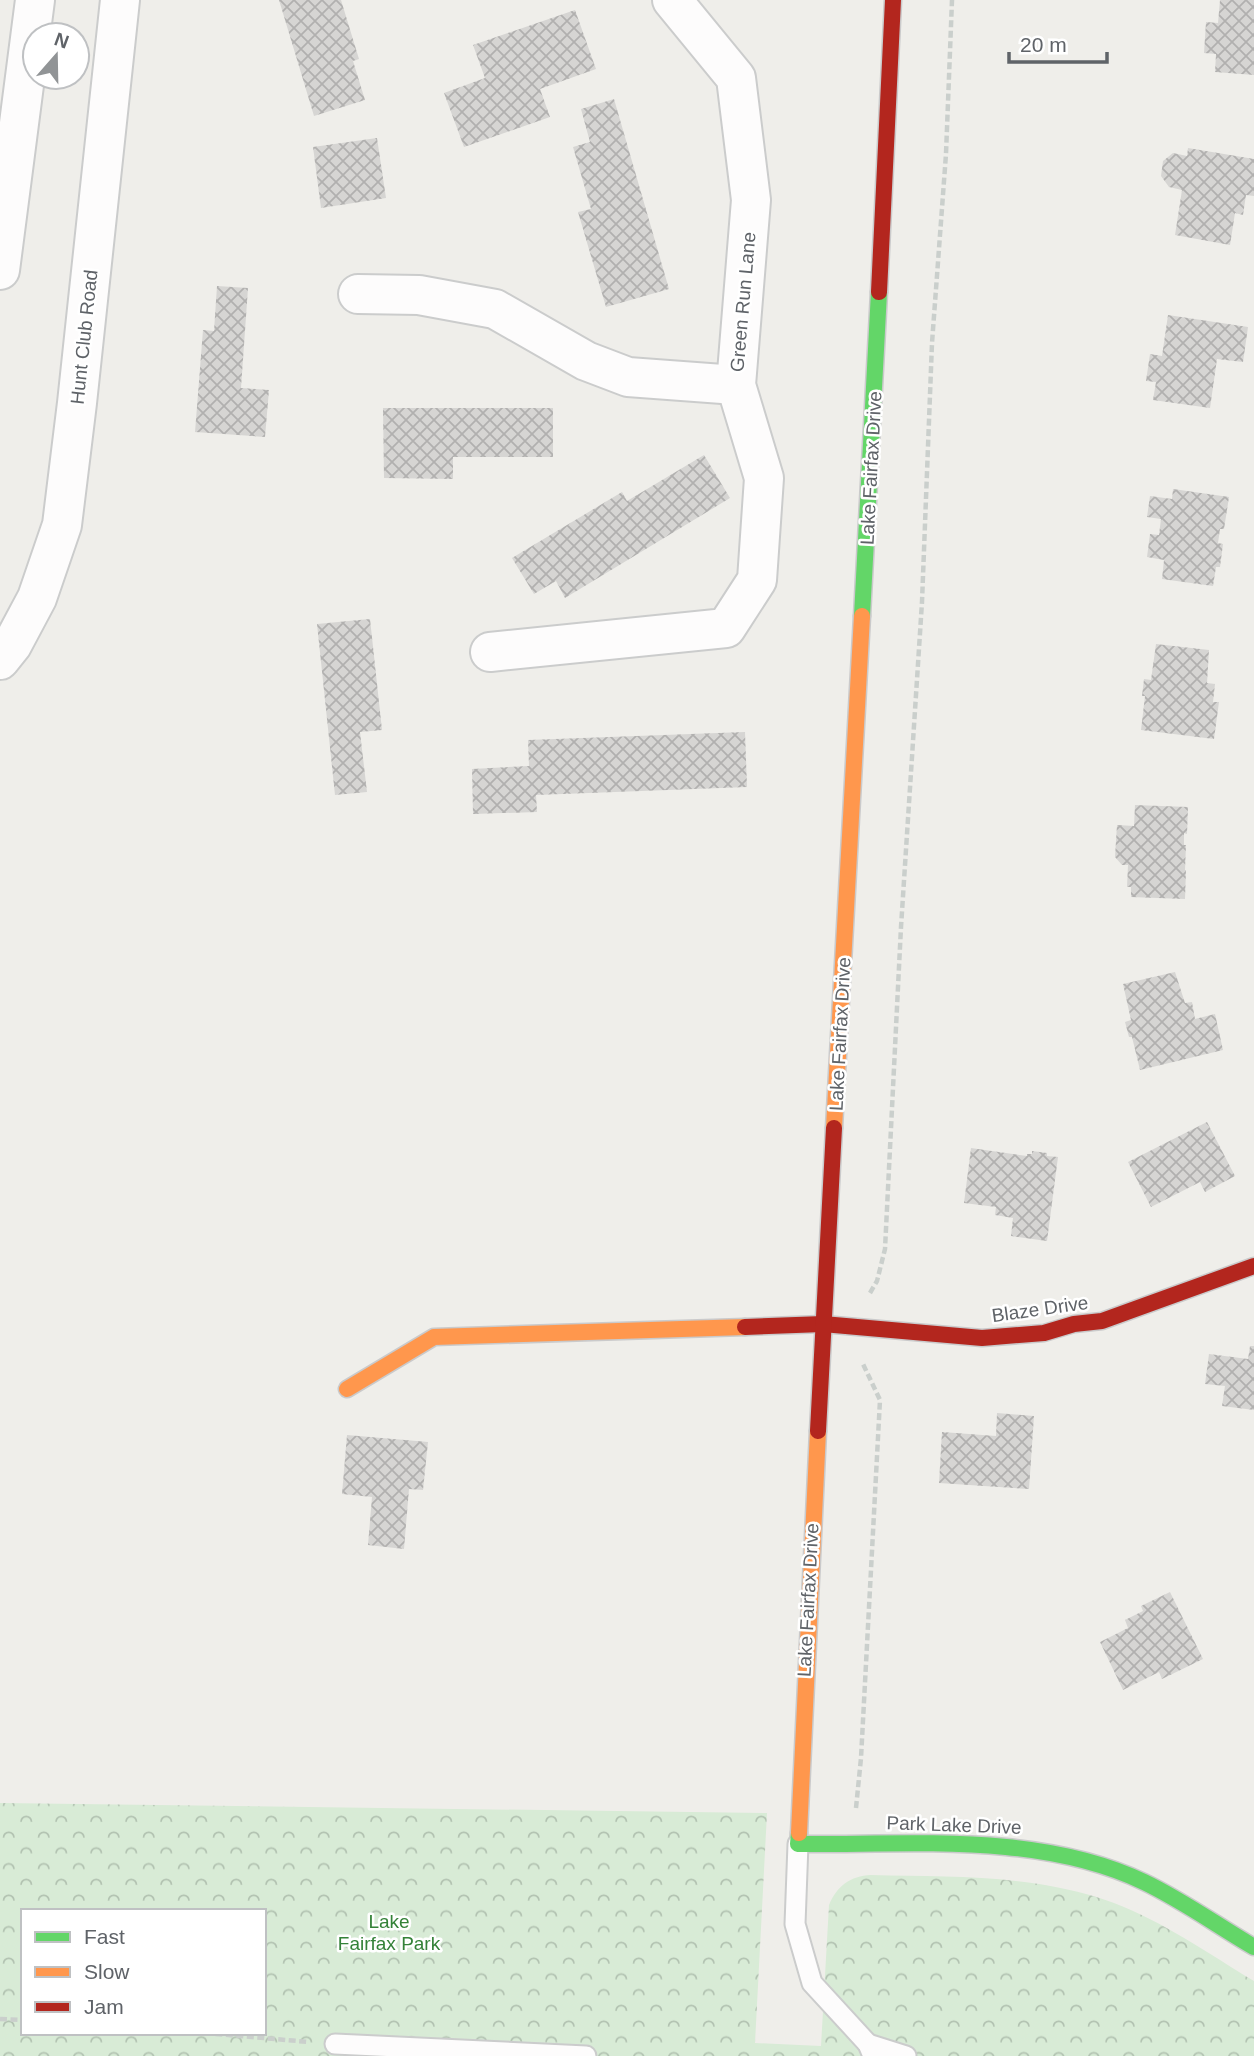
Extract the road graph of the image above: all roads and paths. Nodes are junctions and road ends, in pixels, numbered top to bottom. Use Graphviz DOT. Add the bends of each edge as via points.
graph roads {
  1 [pos="35,0"];
  2 [pos="120,0"];
  3 [pos="672,0"];
  4 [pos="893,0"];
  5 [pos="952,0"];
  6 [pos="0,270"];
  7 [pos="358,295"];
  8 [pos="736,385"];
  9 [pos="490,652"];
  10 [pos="0,660"];
  11 [pos="1254,1266"];
  12 [pos="823,1324"];
  13 [pos="865,1328"];
  14 [pos="347,1389"];
  15 [pos="798,1844"];
  16 [pos="853,1844"];
  17 [pos="1254,1947"];
  18 [pos="0,2019"];
  19 [pos="21,2020"];
  20 [pos="229,2035"];
  21 [pos="335,2044"];
  22 [pos="870,2050"];
  23 [pos="586,2056"];
  24 [pos="906,2056"];
  1 -- 6 [label="street"];
  2 -- 10 [label="street, Hunt Club Road" via="62,525 37,598"];
  3 -- 8 [label="street, Green Run Lane" via="736,78 751,200"];
  4 -- 12 [label="street, Lake Fairfax Drive"];
  5 -- 13 [label="path" via="886,1249 869,1296"];
  7 -- 8 [label="street" via="419,295 495,309 586,361 628,377"];
  8 -- 9 [label="street, Green Run Lane" via="764,478 757,580 726,628"];
  11 -- 13 [label="street, Blaze Drive" via="1102,1321 1044,1333 982,1338"];
  12 -- 13 [label="street, Blaze Drive"];
  12 -- 14 [label="street, Blaze Drive" via="434,1337"];
  12 -- 15 [label="street, Lake Fairfax Drive"];
  13 -- 16 [label="path" via="862,1362 880,1400"];
  15 -- 16 [label="street, Park Lake Drive"];
  15 -- 22 [label="lane, Lake Fairfax Drive" via="795,1924 812,1983"];
  16 -- 17 [label="street, Park Lake Drive" via="994,1845 1091,1862 1144,1882"];
  18 -- 19 [label="path"];
  20 -- 21 [label="path"];
  21 -- 23 [label="lane"];
  22 -- 24 [label="lane, Lake Fairfax Drive"];
}
